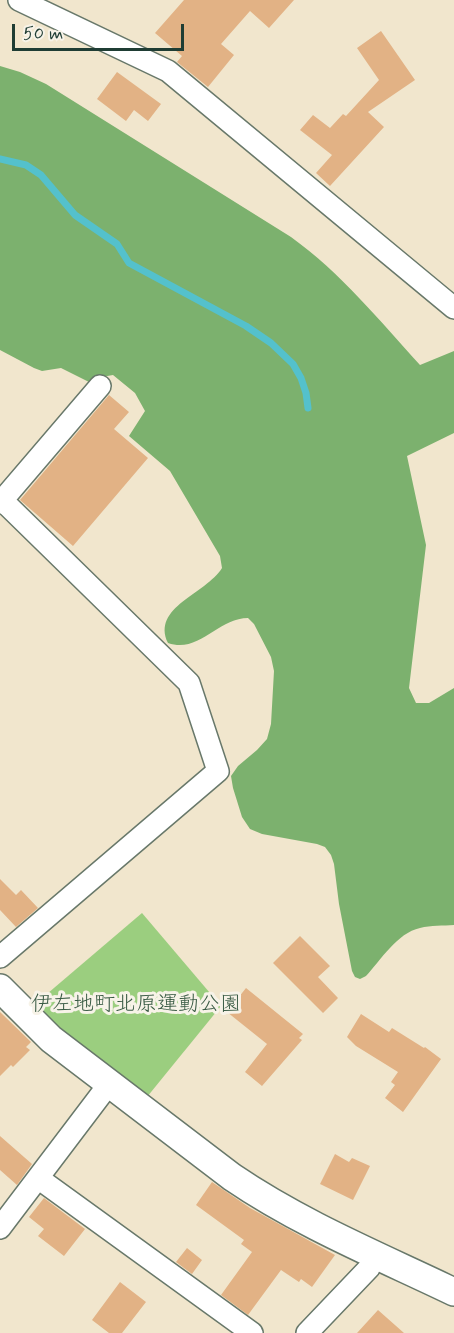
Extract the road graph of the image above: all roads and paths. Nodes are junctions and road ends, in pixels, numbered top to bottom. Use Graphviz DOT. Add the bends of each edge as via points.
graph roads {
  1 [pos="19,0"];
  2 [pos="454,308"];
  3 [pos="100,386"];
  4 [pos="1,501"];
  5 [pos="0,957"];
  6 [pos="0,988"];
  7 [pos="110,1084"];
  8 [pos="38,1178"];
  9 [pos="0,1228"];
  10 [pos="375,1254"];
  11 [pos="454,1292"];
  12 [pos="252,1333"];
  13 [pos="308,1333"];
  1 -- 2 [label="street" via="168,71"];
  3 -- 4 [label="street"];
  4 -- 5 [label="street" via="189,683 218,771"];
  6 -- 7 [label="street" via="51,1039"];
  7 -- 8 [label="street"];
  7 -- 10 [label="street" via="261,1197"];
  8 -- 9 [label="street"];
  8 -- 12 [label="street"];
  10 -- 11 [label="street"];
  10 -- 13 [label="street" via="369,1268"];
}
